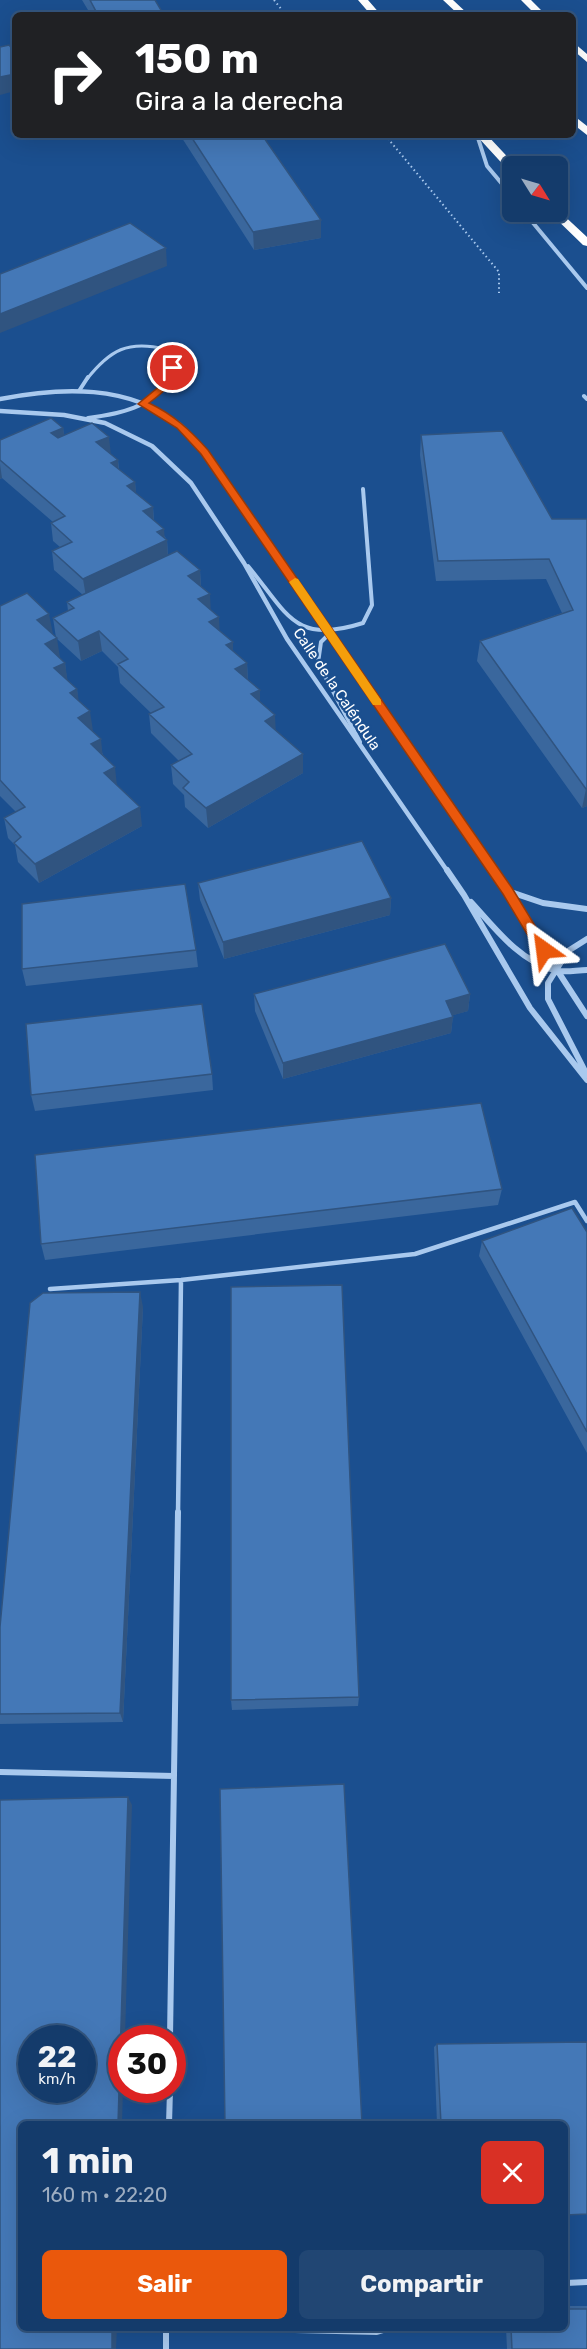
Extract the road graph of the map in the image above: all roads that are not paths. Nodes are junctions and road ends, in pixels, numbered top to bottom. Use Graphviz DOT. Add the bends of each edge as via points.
graph roads {
  1 [pos="363,0"];
  2 [pos="448,0"];
  3 [pos="526,0"];
  4 [pos="373,12"];
  5 [pos="461,12"];
  6 [pos="539,12"];
  7 [pos="576,48"];
  8 [pos="587,59"];
  9 [pos="576,121"];
  10 [pos="587,132"];
  11 [pos="480,138"];
  12 [pos="482,138"];
  13 [pos="502,158"];
  14 [pos="502,184"];
  15 [pos="533,222"];
  16 [pos="565,222"];
  17 [pos="587,243"];
  18 [pos="587,288"];
  19 [pos="79,391"];
  20 [pos="0,399"];
  21 [pos="142,404"];
  22 [pos="0,411"];
  23 [pos="88,418"];
  24 [pos="363,489"];
  25 [pos="244,563"];
  26 [pos="330,633"];
  27 [pos="365,750"];
  28 [pos="508,891"];
  29 [pos="464,895"];
  30 [pos="587,909"];
  31 [pos="587,939"];
  32 [pos="555,970"];
  33 [pos="587,970"];
  34 [pos="587,1016"];
  35 [pos="587,1078"];
  36 [pos="587,1221"];
  37 [pos="182,1280"];
  38 [pos="50,1289"];
  39 [pos="0,1772"];
  40 [pos="174,1776"];
  41 [pos="170,2025"];
  42 [pos="170,2103"];
  43 [pos="169,2121"];
  44 [pos="587,2282"];
  45 [pos="568,2283"];
  46 [pos="166,2331"];
  47 [pos="338,2331"];
  48 [pos="381,2331"];
  49 [pos="166,2349"];
  1 -- 4 [label="highway"];
  2 -- 5 [label="highway"];
  3 -- 6 [label="highway"];
  7 -- 8 [label="highway"];
  9 -- 10 [label="highway"];
  11 -- 14 [label="street" via="487,166"];
  12 -- 13 [label="highway"];
  15 -- 18 [label="street"];
  16 -- 17 [label="highway"];
  19 -- 20 [label="street, Calle de la Caléndula" via="56,390"];
  19 -- 21 [label="street, Calle de la Caléndula"];
  19 -- 21 [label="lane" via="91,371 119,348 152,344 165,349 173,368 164,387"];
  21 -- 23 [label="lane" via="110,416"];
  21 -- 26 [label="street, Calle de la Caléndula" via="181,426 205,452"];
  22 -- 23 [label="street, Calle de la Caléndula"];
  23 -- 25 [label="street, Calle de la Caléndula" via="125,431 152,446 174,465 191,483"];
  24 -- 26 [label="lane" via="372,605 363,623"];
  25 -- 26 [label="lane" via="298,626"];
  25 -- 27 [label="street, Calle de la Caléndula" via="288,639"];
  26 -- 27 [label="lane" via="321,642 318,663"];
  26 -- 28 [label="street, Calle de la Caléndula"];
  27 -- 29 [label="street, Calle de la Caléndula"];
  28 -- 30 [label="street" via="543,903"];
  28 -- 32 [label="street, Calle de la Caléndula"];
  29 -- 32 [label="street" via="519,951"];
  29 -- 35 [label="street, Calle de la Caléndula" via="530,1008"];
  31 -- 32 [label="street" via="568,951"];
  32 -- 33 [label="street"];
  32 -- 34 [label="street, Calle de la Caléndula"];
  32 -- 35 [label="street" via="548,982 548,999"];
  36 -- 37 [label="lane" via="574,1202 415,1254"];
  37 -- 38 [label="lane"];
  37 -- 40 [label="lane"];
  39 -- 40 [label="lane"];
  40 -- 41 [label="lane"];
  42 -- 43 [label="lane"];
  44 -- 45 [label="lane"];
  46 -- 49 [label="lane"];
  47 -- 48 [label="lane"];
}
